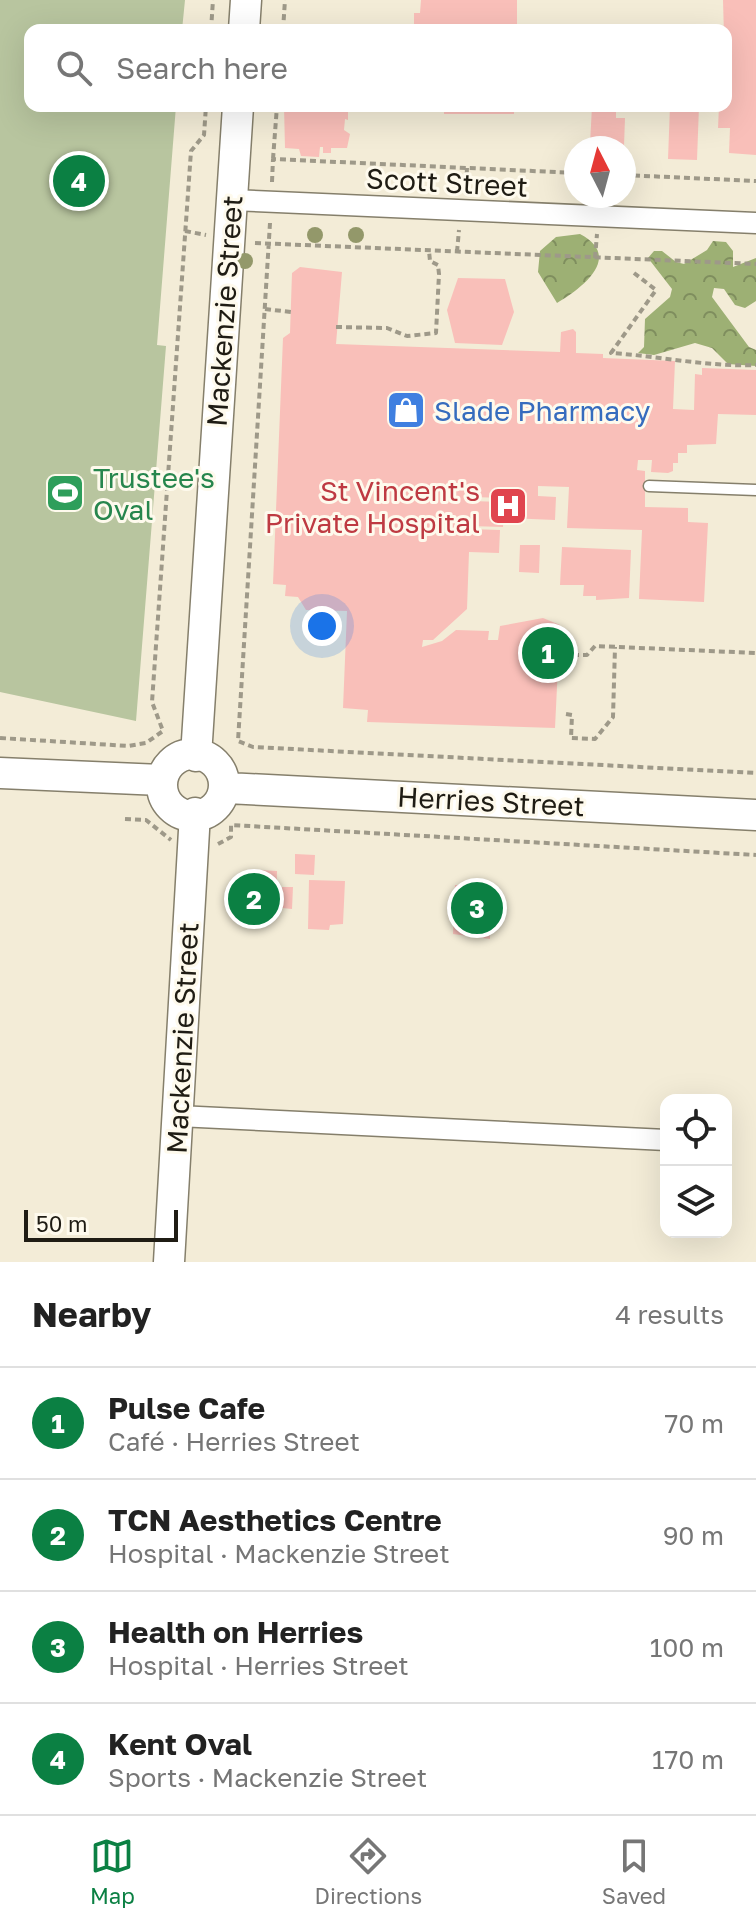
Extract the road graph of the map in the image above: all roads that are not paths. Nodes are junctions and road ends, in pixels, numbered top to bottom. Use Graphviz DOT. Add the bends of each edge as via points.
graph roads {
  1 [pos="246,0"];
  2 [pos="244,24"];
  3 [pos="238,112"];
  4 [pos="231,200"];
  5 [pos="756,223"];
  6 [pos="649,486"];
  7 [pos="756,490"];
  8 [pos="196,756"];
  9 [pos="0,773"];
  10 [pos="161,780"];
  11 [pos="227,788"];
  12 [pos="195,813"];
  13 [pos="756,815"];
  14 [pos="178,1116"];
  15 [pos="660,1140"];
  16 [pos="169,1262"];
  1 -- 2 [label="street"];
  3 -- 4 [label="street, Mackenzie Street"];
  4 -- 5 [label="street, Scott Street"];
  4 -- 8 [label="street, Mackenzie Street"];
  6 -- 7 [label="lane"];
  8 -- 10 [label="street" via="171,763"];
  8 -- 11 [label="street" via="220,766"];
  9 -- 10 [label="street"];
  10 -- 12 [label="street" via="171,807"];
  11 -- 12 [label="street" via="218,805"];
  11 -- 13 [label="street, Herries Street"];
  12 -- 14 [label="street, Mackenzie Street"];
  14 -- 15 [label="street"];
  14 -- 16 [label="street, Mackenzie Street"];
}
